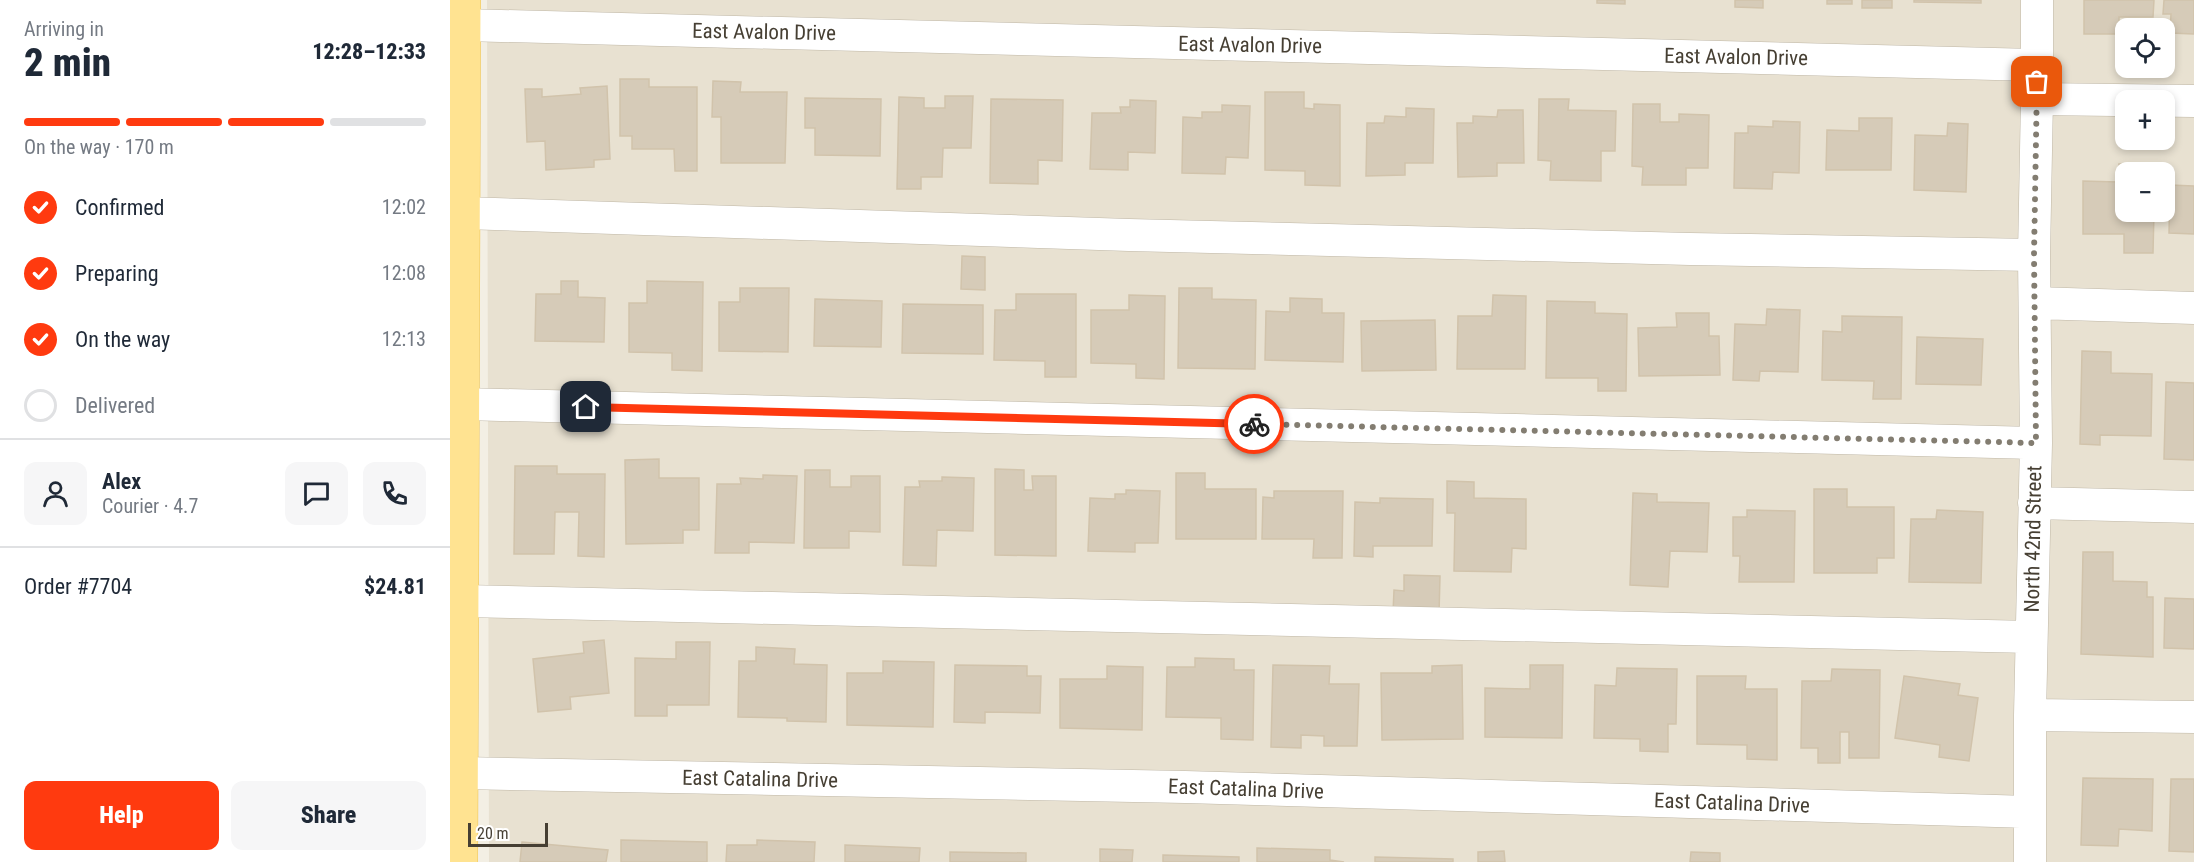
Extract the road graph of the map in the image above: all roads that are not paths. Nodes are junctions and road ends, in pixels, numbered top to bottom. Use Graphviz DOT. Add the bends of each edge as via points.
graph roads {
  1 [pos="2037,0"];
  2 [pos="461,31"];
  3 [pos="2036,65"];
  4 [pos="2037,99"];
  5 [pos="2194,101"];
  6 [pos="459,204"];
  7 [pos="2034,255"];
  8 [pos="2035,303"];
  9 [pos="2194,308"];
  10 [pos="457,365"];
  11 [pos="463,404"];
  12 [pos="2036,443"];
  13 [pos="2034,503"];
  14 [pos="2194,507"];
  15 [pos="463,601"];
  16 [pos="2031,637"];
  17 [pos="2030,715"];
  18 [pos="2194,717"];
  19 [pos="462,773"];
  20 [pos="2029,812"];
  21 [pos="461,862"];
  22 [pos="2030,862"];
  1 -- 3 [label="street, North 42nd Street"];
  2 -- 3 [label="street, East Avalon Drive"];
  2 -- 6 [label="main road"];
  3 -- 4 [label="street, North 42nd Street"];
  4 -- 5 [label="street"];
  4 -- 7 [label="street, North 42nd Street"];
  6 -- 7 [label="street" via="1129,235"];
  6 -- 10 [label="main road"];
  7 -- 8 [label="street, North 42nd Street"];
  8 -- 9 [label="street"];
  8 -- 12 [label="street, North 42nd Street"];
  10 -- 11 [label="main road"];
  11 -- 12 [label="street"];
  11 -- 15 [label="main road"];
  12 -- 13 [label="street, North 42nd Street"];
  13 -- 14 [label="street"];
  13 -- 16 [label="street, North 42nd Street"];
  15 -- 16 [label="street"];
  15 -- 19 [label="main road"];
  16 -- 17 [label="street, North 42nd Street"];
  17 -- 18 [label="street"];
  17 -- 20 [label="street, North 42nd Street"];
  19 -- 20 [label="street, East Catalina Drive" via="1174,787"];
  19 -- 21 [label="main road"];
  20 -- 22 [label="street, North 42nd Street"];
}
